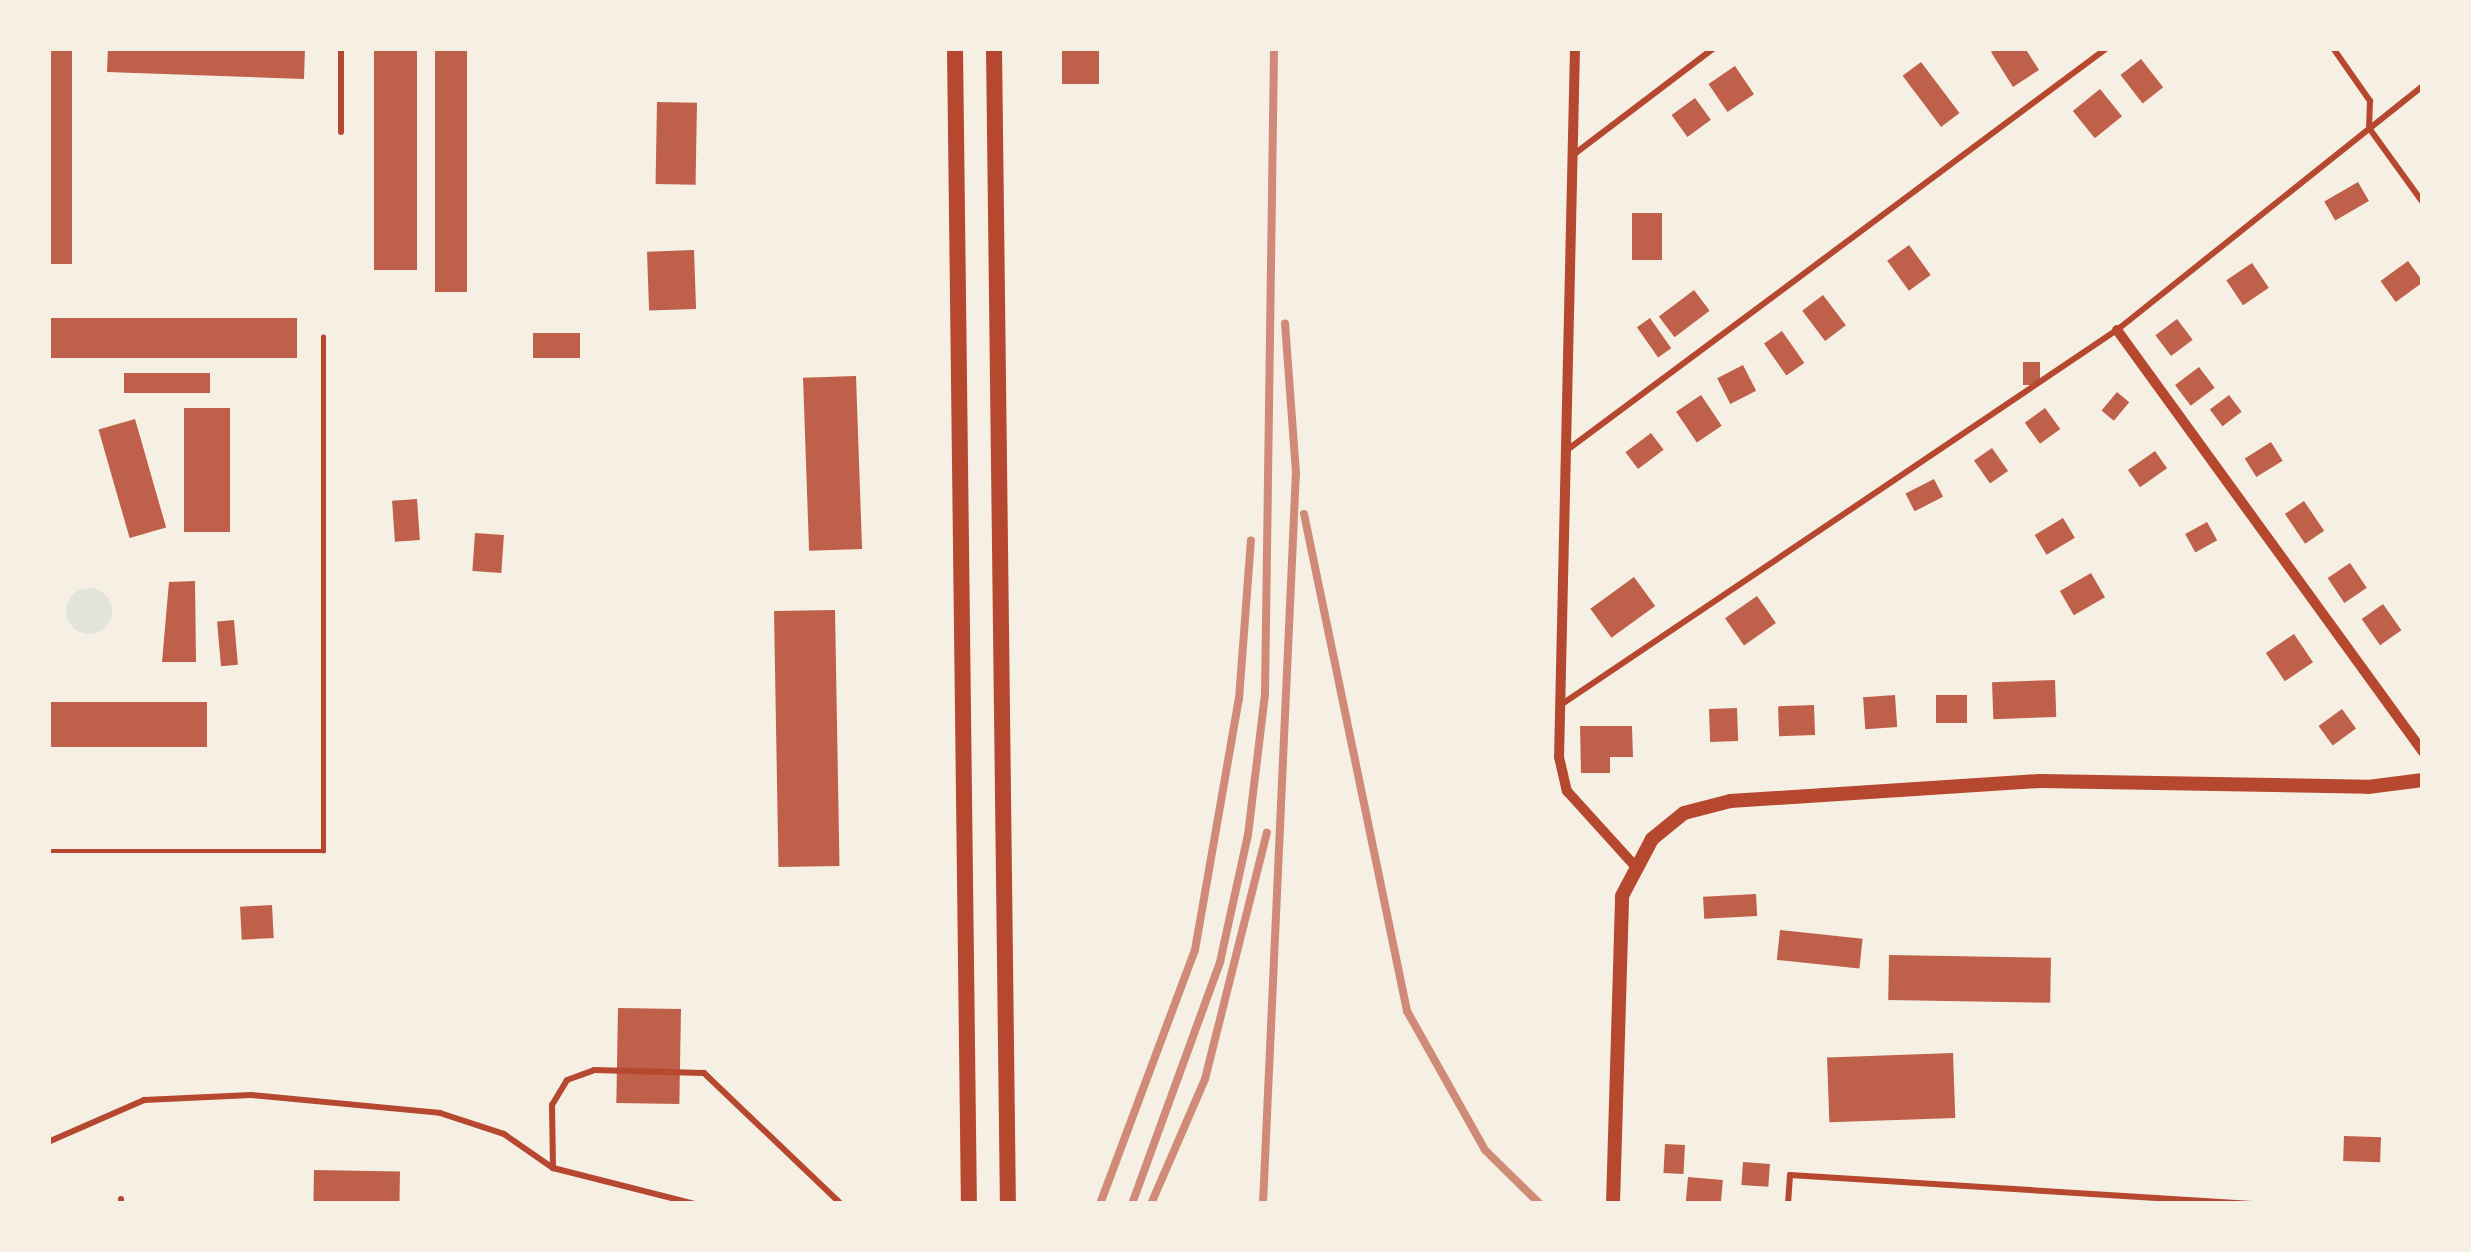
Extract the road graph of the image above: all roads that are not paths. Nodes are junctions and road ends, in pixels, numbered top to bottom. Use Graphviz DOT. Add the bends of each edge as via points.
graph roads {
  1 [pos="341,48"];
  2 [pos="955,48"];
  3 [pos="994,48"];
  4 [pos="1575,48"];
  5 [pos="1714,48"];
  6 [pos="2107,48"];
  7 [pos="2333,48"];
  8 [pos="2423,86"];
  9 [pos="2369,128"];
  10 [pos="341,132"];
  11 [pos="1574,155"];
  12 [pos="2423,202"];
  13 [pos="2117,330"];
  14 [pos="1567,451"];
  15 [pos="1562,704"];
  16 [pos="2423,752"];
  17 [pos="2423,780"];
  18 [pos="1635,866"];
  19 [pos="48,1142"];
  20 [pos="553,1168"];
  21 [pos="695,1204"];
  22 [pos="841,1204"];
  23 [pos="969,1204"];
  24 [pos="1008,1204"];
  25 [pos="1613,1204"];
  26 [pos="1788,1204"];
  27 [pos="2252,1204"];
  1 -- 10 [label="lane"];
  2 -- 23 [label="main road"];
  3 -- 24 [label="main road"];
  4 -- 11 [label="street"];
  5 -- 11 [label="lane"];
  6 -- 14 [label="lane"];
  7 -- 9 [label="lane" via="2370,101"];
  8 -- 9 [label="lane"];
  9 -- 12 [label="lane"];
  9 -- 13 [label="lane"];
  11 -- 14 [label="street"];
  13 -- 15 [label="lane"];
  13 -- 16 [label="street"];
  14 -- 15 [label="street"];
  15 -- 18 [label="street" via="1561,779"];
  17 -- 18 [label="street" via="2368,788 2040,781 1730,801 1684,813"];
  18 -- 25 [label="street" via="1616,933"];
  19 -- 20 [label="lane" via="143,1100 250,1095 440,1113 504,1134"];
  20 -- 21 [label="lane"];
  20 -- 22 [label="lane" via="552,1105 567,1081 594,1070 704,1073"];
  26 -- 27 [label="lane" via="1790,1175"];
}
